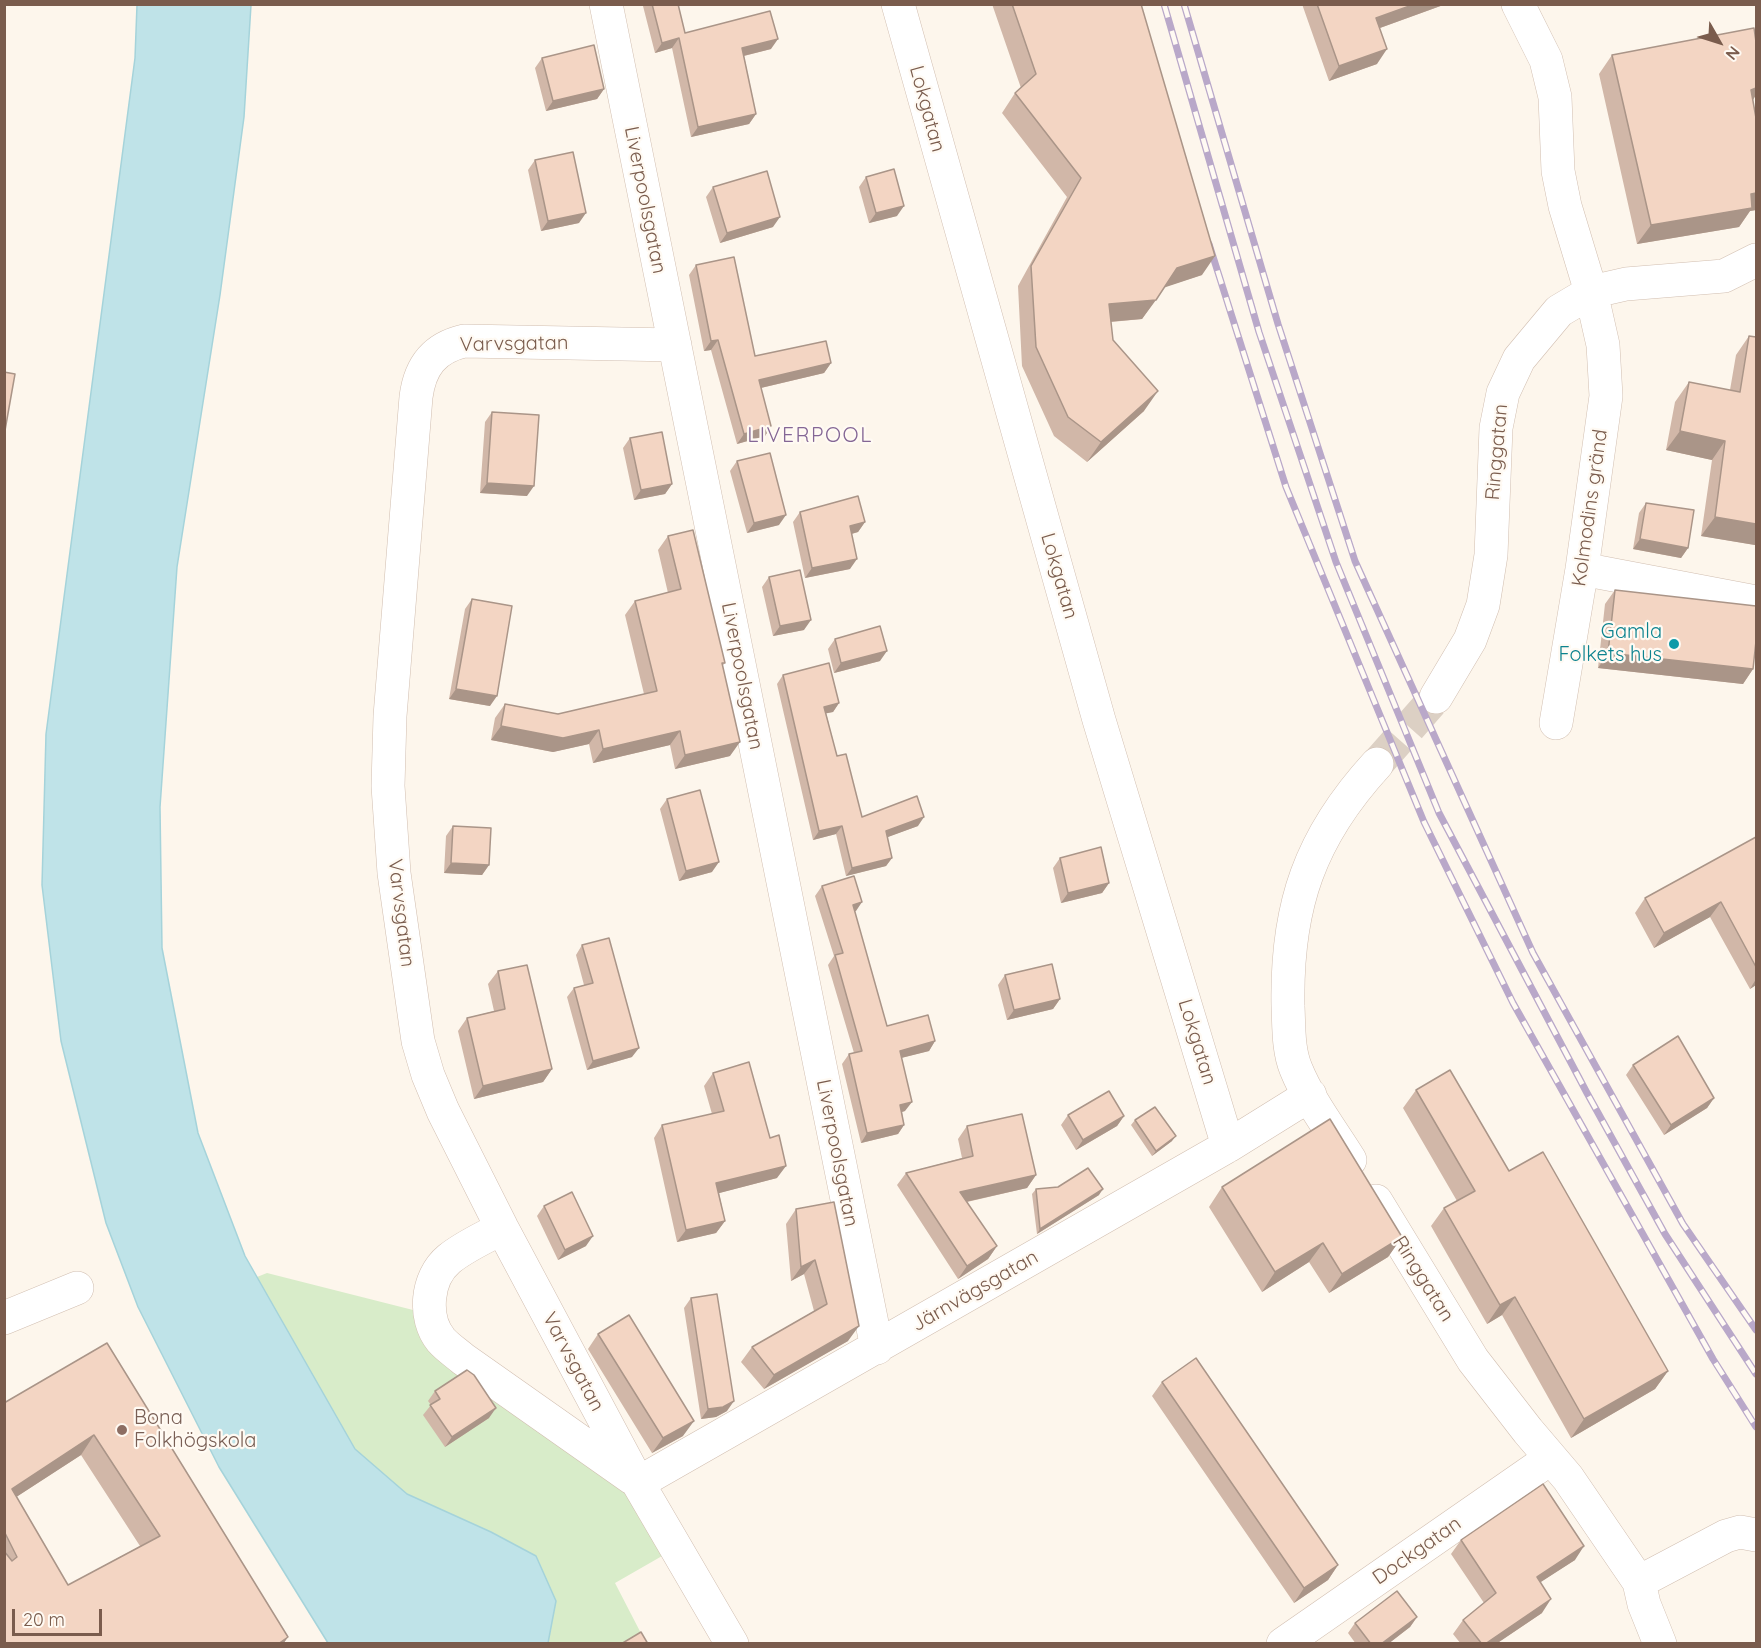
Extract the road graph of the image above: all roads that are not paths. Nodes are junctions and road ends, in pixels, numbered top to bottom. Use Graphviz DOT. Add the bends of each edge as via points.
graph roads {
  1 [pos="606,4"];
  2 [pos="898,4"];
  3 [pos="1518,4"];
  4 [pos="1756,261"];
  5 [pos="1724,276"];
  6 [pos="1756,287"];
  7 [pos="1591,292"];
  8 [pos="675,345"];
  9 [pos="1582,569"];
  10 [pos="1756,602"];
  11 [pos="1436,697"];
  12 [pos="1556,723"];
  13 [pos="1377,764"];
  14 [pos="1310,1095"];
  15 [pos="1228,1146"];
  16 [pos="502,1228"];
  17 [pos="77,1288"];
  18 [pos="4,1318"];
  19 [pos="877,1348"];
  20 [pos="1551,1458"];
  21 [pos="638,1483"];
  22 [pos="1756,1535"];
  23 [pos="1639,1582"];
  24 [pos="732,1644"];
  25 [pos="1283,1644"];
  26 [pos="1660,1644"];
  1 -- 8 [label="street, Liverpoolsgatan"];
  2 -- 15 [label="street, Lokgatan" via="1099,720"];
  3 -- 7 [label="street, Kolmodins gränd" via="1546,60 1555,97 1558,171"];
  4 -- 5 [label="street, Ringgatan"];
  5 -- 6 [label="street, Ringgatan"];
  5 -- 7 [label="street, Ringgatan" via="1626,284"];
  7 -- 9 [label="street, Kolmodins gränd" via="1603,345 1606,396"];
  7 -- 11 [label="street, Ringgatan" via="1560,311 1539,332 1519,358 1503,393 1493,460 1491,555 1484,605 1470,640"];
  8 -- 16 [label="street, Varvsgatan" via="465,340 438,351 419,376 390,716 388,786 394,873 418,1041 428,1075"];
  8 -- 19 [label="street, Liverpoolsgatan"];
  9 -- 10 [label="street"];
  9 -- 12 [label="street, Kolmodins gränd"];
  13 -- 14 [label="street, Ringgatan" via="1328,826 1307,873 1293,922 1288,961 1289,1039 1296,1068"];
  14 -- 15 [label="street, Järnvägsgatan"];
  14 -- 20 [label="street, Ringgatan" via="1473,1360"];
  15 -- 19 [label="street, Järnvägsgatan"];
  16 -- 21 [label="street, Varvsgatan"];
  16 -- 21 [label="street" via="447,1261 434,1280 428,1302 436,1331 463,1359"];
  17 -- 18 [label="street"];
  19 -- 21 [label="street, Järnvägsgatan"];
  20 -- 23 [label="street, Ringgatan"];
  20 -- 25 [label="street, Dockgatan"];
  21 -- 24 [label="street, Varvsgatan"];
  22 -- 23 [label="street" via="1740,1532 1726,1536"];
  23 -- 26 [label="street, Ringgatan"];
}
